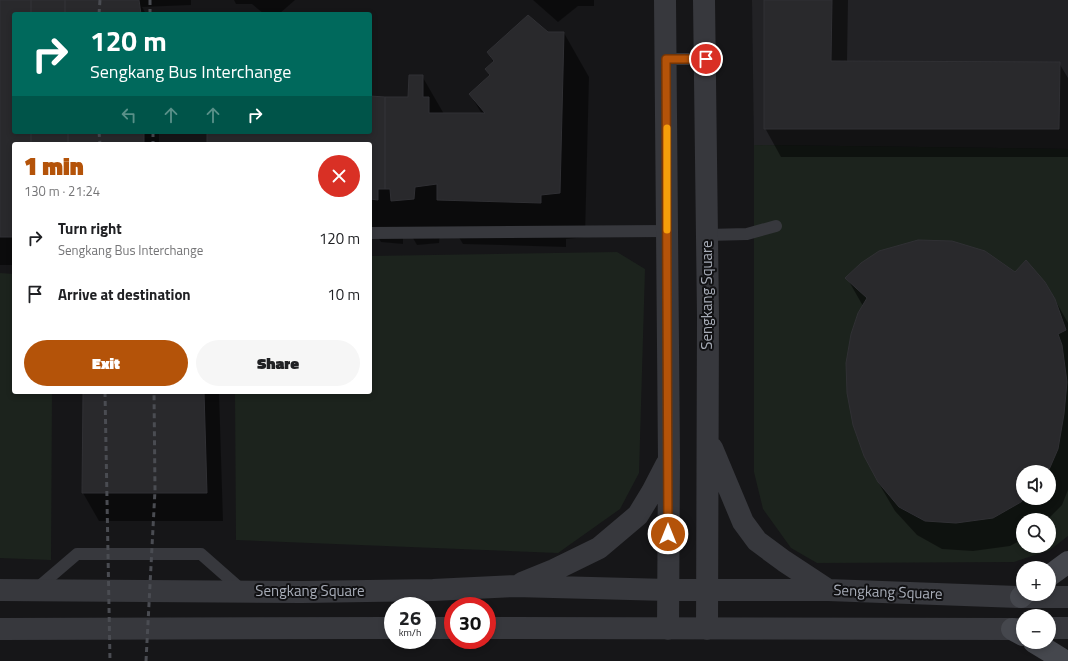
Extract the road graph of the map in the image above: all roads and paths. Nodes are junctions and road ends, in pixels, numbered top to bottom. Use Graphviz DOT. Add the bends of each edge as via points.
graph roads {
  1 [pos="665,0"];
  2 [pos="704,0"];
  3 [pos="666,59"];
  4 [pos="706,59"];
  5 [pos="776,226"];
  6 [pos="667,231"];
  7 [pos="372,233"];
  8 [pos="707,234"];
  9 [pos="708,439"];
  10 [pos="668,460"];
  11 [pos="1068,562"];
  12 [pos="1056,571"];
  13 [pos="515,586"];
  14 [pos="0,590"];
  15 [pos="34,590"];
  16 [pos="668,590"];
  17 [pos="707,590"];
  18 [pos="828,590"];
  19 [pos="244,591"];
  20 [pos="1016,595"];
  21 [pos="1056,596"];
  22 [pos="1068,597"];
  23 [pos="384,628"];
  24 [pos="496,628"];
  25 [pos="1056,628"];
  26 [pos="1068,628"];
  27 [pos="0,629"];
  28 [pos="668,629"];
  29 [pos="707,629"];
  30 [pos="1016,631"];
  31 [pos="1045,649"];
  32 [pos="1065,661"];
  1 -- 3 [label="street"];
  2 -- 4 [label="street, Sengkang Square"];
  3 -- 4 [label="lane"];
  3 -- 6 [label="street"];
  4 -- 8 [label="street, Sengkang Square"];
  5 -- 8 [label="lane" via="747,234"];
  6 -- 7 [label="lane"];
  6 -- 10 [label="street"];
  8 -- 9 [label="street, Sengkang Square"];
  9 -- 17 [label="street, Sengkang Square"];
  9 -- 18 [label="street" via="743,522 757,541"];
  10 -- 13 [label="street" via="638,515 599,548"];
  10 -- 16 [label="street"];
  11 -- 12 [label="street"];
  13 -- 16 [label="street, Sengkang Square"];
  13 -- 19 [label="street, Sengkang Square" via="433,590"];
  14 -- 15 [label="street, Sengkang Square"];
  15 -- 19 [label="street, Sengkang Square"];
  15 -- 19 [label="lane" via="77,554 200,554"];
  16 -- 17 [label="street, Sengkang Square"];
  16 -- 28 [label="street"];
  17 -- 18 [label="street, Sengkang Square"];
  17 -- 29 [label="street, Sengkang Square"];
  18 -- 20 [label="street, Sengkang Square"];
  21 -- 22 [label="street, Sengkang Square"];
  23 -- 27 [label="street"];
  24 -- 28 [label="street"];
  25 -- 26 [label="street"];
  28 -- 29 [label="street"];
  29 -- 30 [label="street" via="950,628"];
  31 -- 32 [label="street"];
}
